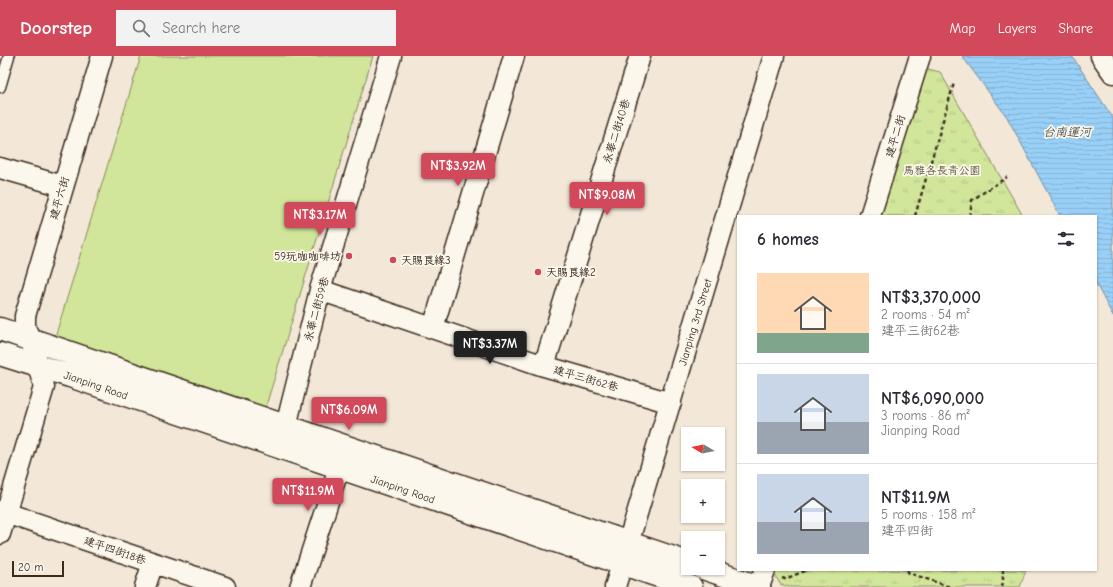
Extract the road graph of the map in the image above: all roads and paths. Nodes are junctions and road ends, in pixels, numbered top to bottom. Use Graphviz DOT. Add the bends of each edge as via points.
graph roads {
  1 [pos="9,56"];
  2 [pos="102,56"];
  3 [pos="391,56"];
  4 [pos="514,56"];
  5 [pos="640,56"];
  6 [pos="774,56"];
  7 [pos="920,56"];
  8 [pos="1101,56"];
  9 [pos="1113,73"];
  10 [pos="954,83"];
  11 [pos="0,87"];
  12 [pos="0,168"];
  13 [pos="1007,177"];
  14 [pos="63,186"];
  15 [pos="870,215"];
  16 [pos="915,215"];
  17 [pos="970,215"];
  18 [pos="320,290"];
  19 [pos="433,328"];
  20 [pos="0,329"];
  21 [pos="31,340"];
  22 [pos="0,354"];
  23 [pos="37,365"];
  24 [pos="544,366"];
  25 [pos="670,403"];
  26 [pos="286,426"];
  27 [pos="342,457"];
  28 [pos="3,512"];
  29 [pos="0,534"];
  30 [pos="629,542"];
  31 [pos="681,561"];
  32 [pos="153,563"];
  33 [pos="622,563"];
  34 [pos="805,571"];
  35 [pos="908,571"];
  36 [pos="1003,571"];
  37 [pos="725,573"];
  38 [pos="761,581"];
  39 [pos="145,587"];
  40 [pos="225,587"];
  41 [pos="300,587"];
  42 [pos="615,587"];
  43 [pos="691,587"];
  44 [pos="950,587"];
  45 [pos="1002,587"];
  1 -- 11 [label="lane"];
  2 -- 14 [label="street, 建平六街"];
  3 -- 18 [label="street, 永華二街59巷"];
  4 -- 19 [label="street"];
  5 -- 24 [label="street, 永華二街40巷"];
  6 -- 25 [label="street, Jianping 3rd Street"];
  7 -- 15 [label="street, 建平二街"];
  8 -- 9 [label="street"];
  10 -- 16 [label="path"];
  12 -- 14 [label="street"];
  13 -- 17 [label="path" via="972,200"];
  14 -- 21 [label="street, 建平六街" via="25,316 24,328"];
  18 -- 19 [label="street, 建平三街62巷"];
  18 -- 26 [label="street, 永華二街59巷"];
  19 -- 24 [label="street, 建平三街62巷"];
  20 -- 21 [label="street, Jianping Road"];
  21 -- 23 [label="street, 建平六街"];
  21 -- 26 [label="street, Jianping Road"];
  22 -- 23 [label="street, Jianping Road"];
  23 -- 27 [label="street, Jianping Road"];
  23 -- 28 [label="street, 建平六街" via="44,387"];
  24 -- 25 [label="street, 建平三街62巷"];
  25 -- 30 [label="street, Jianping 3rd Street"];
  26 -- 27 [label="street, Jianping Road"];
  27 -- 30 [label="street, Jianping Road"];
  27 -- 33 [label="street, Jianping Road"];
  27 -- 41 [label="street"];
  28 -- 29 [label="street, 建平六街"];
  28 -- 32 [label="street, 建平四街18巷"];
  30 -- 31 [label="street, Jianping Road"];
  30 -- 33 [label="street, Jianping 3rd Street"];
  32 -- 39 [label="street"];
  32 -- 40 [label="street, 建平四街18巷"];
  33 -- 42 [label="street, Jianping 3rd Street"];
  33 -- 43 [label="street, Jianping Road"];
  34 -- 38 [label="path" via="785,579"];
  35 -- 44 [label="path"];
  36 -- 45 [label="path"];
  37 -- 38 [label="street"];
}
